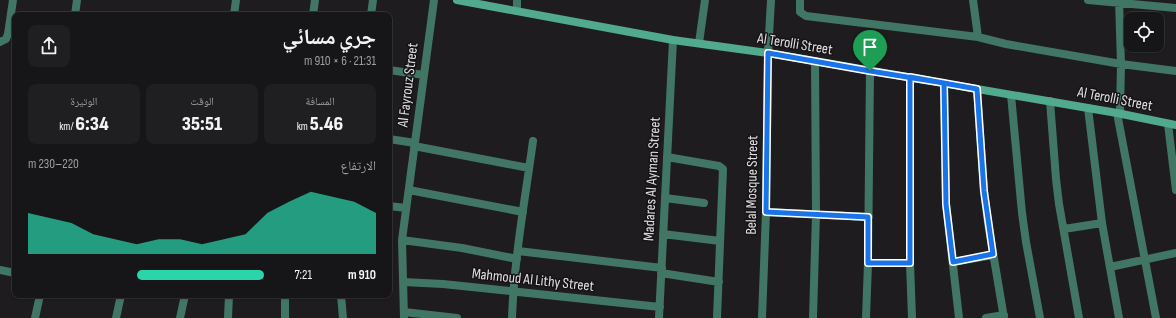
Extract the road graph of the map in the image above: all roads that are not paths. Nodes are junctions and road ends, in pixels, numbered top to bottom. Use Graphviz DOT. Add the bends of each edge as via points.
graph roads {
  1 [pos="13,0"];
  2 [pos="77,0"];
  3 [pos="236,0"];
  4 [pos="315,0"];
  5 [pos="373,0"];
  6 [pos="434,0"];
  7 [pos="457,0"];
  8 [pos="517,0"];
  9 [pos="705,0"];
  10 [pos="771,0"];
  11 [pos="800,0"];
  12 [pos="973,0"];
  13 [pos="1088,0"];
  14 [pos="1119,1"];
  15 [pos="1176,8"];
  16 [pos="517,11"];
  17 [pos="75,12"];
  18 [pos="234,12"];
  19 [pos="313,12"];
  20 [pos="371,12"];
  21 [pos="978,37"];
  22 [pos="672,40"];
  23 [pos="0,42"];
  24 [pos="699,43"];
  25 [pos="768,53"];
  26 [pos="815,61"];
  27 [pos="1121,64"];
  28 [pos="392,70"];
  29 [pos="870,71"];
  30 [pos="1176,71"];
  31 [pos="424,75"];
  32 [pos="910,77"];
  33 [pos="944,83"];
  34 [pos="977,89"];
  35 [pos="1011,95"];
  36 [pos="1050,101"];
  37 [pos="1088,108"];
  38 [pos="1119,113"];
  39 [pos="1172,124"];
  40 [pos="392,140"];
  41 [pos="533,141"];
  42 [pos="415,145"];
  43 [pos="667,158"];
  44 [pos="530,168"];
  45 [pos="409,190"];
  46 [pos="1176,190"];
  47 [pos="665,198"];
  48 [pos="704,203"];
  49 [pos="392,206"];
  50 [pos="406,208"];
  51 [pos="523,212"];
  52 [pos="766,212"];
  53 [pos="816,214"];
  54 [pos="868,217"];
  55 [pos="1102,223"];
  56 [pos="1064,229"];
  57 [pos="663,234"];
  58 [pos="402,240"];
  59 [pos="720,241"];
  60 [pos="1176,253"];
  61 [pos="993,254"];
  62 [pos="517,255"];
  63 [pos="1146,259"];
  64 [pos="953,262"];
  65 [pos="868,263"];
  66 [pos="910,263"];
  67 [pos="1110,266"];
  68 [pos="0,270"];
  69 [pos="661,271"];
  70 [pos="12,272"];
  71 [pos="403,282"];
  72 [pos="719,282"];
  73 [pos="513,292"];
  74 [pos="39,298"];
  75 [pos="120,298"];
  76 [pos="184,298"];
  77 [pos="228,298"];
  78 [pos="285,298"];
  79 [pos="341,298"];
  80 [pos="660,307"];
  81 [pos="404,315"];
  82 [pos="1004,317"];
  83 [pos="35,318"];
  84 [pos="116,318"];
  85 [pos="180,318"];
  86 [pos="228,318"];
  87 [pos="285,318"];
  88 [pos="343,318"];
  89 [pos="457,318"];
  90 [pos="512,318"];
  91 [pos="659,318"];
  92 [pos="717,318"];
  93 [pos="762,318"];
  94 [pos="812,318"];
  95 [pos="866,318"];
  96 [pos="912,318"];
  97 [pos="959,318"];
  98 [pos="986,318"];
  99 [pos="1040,318"];
  100 [pos="1079,318"];
  101 [pos="1120,318"];
  102 [pos="1156,318"];
  1 -- 23 [label="street" via="8,34 6,39"];
  2 -- 17 [label="street"];
  3 -- 18 [label="street"];
  4 -- 19 [label="street"];
  5 -- 20 [label="street"];
  6 -- 31 [label="street, Al Fayrouz Street"];
  7 -- 16 [label="street, Al Terolli Street"];
  8 -- 16 [label="street"];
  9 -- 24 [label="street"];
  10 -- 25 [label="street, Belal Mosque Street"];
  11 -- 21 [label="street" via="800,12 806,16"];
  12 -- 21 [label="street"];
  13 -- 14 [label="street"];
  14 -- 15 [label="street"];
  14 -- 27 [label="street"];
  16 -- 22 [label="street, Al Terolli Street"];
  21 -- 27 [label="street"];
  22 -- 24 [label="street, Al Terolli Street"];
  22 -- 43 [label="street, Madares Al Ayman Street"];
  24 -- 25 [label="street, Al Terolli Street"];
  25 -- 26 [label="street, Al Terolli Street"];
  25 -- 52 [label="street, Belal Mosque Street"];
  26 -- 29 [label="street, Al Terolli Street"];
  26 -- 53 [label="street"];
  27 -- 30 [label="street"];
  27 -- 38 [label="street"];
  28 -- 31 [label="street"];
  29 -- 32 [label="street, Al Terolli Street"];
  29 -- 54 [label="street"];
  31 -- 42 [label="street, Al Fayrouz Street"];
  32 -- 33 [label="street, Al Terolli Street"];
  32 -- 66 [label="street"];
  33 -- 34 [label="street, Al Terolli Street"];
  33 -- 64 [label="street" via="946,204"];
  34 -- 35 [label="street, Al Terolli Street"];
  34 -- 61 [label="street" via="984,191"];
  35 -- 36 [label="street, Al Terolli Street"];
  35 -- 99 [label="street" via="1022,213"];
  36 -- 37 [label="street, Al Terolli Street"];
  36 -- 56 [label="street" via="1056,179"];
  37 -- 38 [label="street, Al Terolli Street"];
  37 -- 55 [label="street"];
  38 -- 39 [label="street, Al Terolli Street"];
  38 -- 63 [label="street"];
  39 -- 46 [label="street"];
  40 -- 42 [label="street"];
  41 -- 44 [label="street"];
  42 -- 44 [label="street"];
  42 -- 45 [label="street, Al Fayrouz Street"];
  43 -- 47 [label="street, Madares Al Ayman Street"];
  43 -- 59 [label="street" via="719,166 723,169"];
  44 -- 51 [label="street"];
  45 -- 50 [label="street, Al Fayrouz Street"];
  45 -- 51 [label="street"];
  47 -- 48 [label="street"];
  47 -- 57 [label="street, Madares Al Ayman Street"];
  49 -- 50 [label="street"];
  50 -- 58 [label="street, Al Fayrouz Street"];
  51 -- 62 [label="street"];
  52 -- 53 [label="street"];
  52 -- 93 [label="street, Belal Mosque Street"];
  53 -- 54 [label="street"];
  53 -- 94 [label="street"];
  54 -- 65 [label="street"];
  55 -- 56 [label="street"];
  55 -- 67 [label="street"];
  56 -- 100 [label="street"];
  57 -- 59 [label="street"];
  57 -- 69 [label="street, Madares Al Ayman Street"];
  58 -- 62 [label="street"];
  58 -- 71 [label="street, Al Fayrouz Street"];
  59 -- 72 [label="street"];
  60 -- 63 [label="street"];
  61 -- 64 [label="street"];
  61 -- 82 [label="street"];
  62 -- 69 [label="street"];
  62 -- 73 [label="street"];
  63 -- 67 [label="street"];
  63 -- 102 [label="street"];
  64 -- 97 [label="street"];
  65 -- 66 [label="street"];
  65 -- 95 [label="street"];
  66 -- 96 [label="street"];
  67 -- 101 [label="street"];
  68 -- 70 [label="street"];
  69 -- 72 [label="street"];
  69 -- 80 [label="street, Madares Al Ayman Street"];
  71 -- 73 [label="street, Mahmoud Al Lithy Street"];
  71 -- 81 [label="street, Al Fayrouz Street"];
  72 -- 92 [label="street"];
  73 -- 80 [label="street, Mahmoud Al Lithy Street"];
  73 -- 90 [label="street"];
  74 -- 83 [label="street"];
  75 -- 84 [label="street"];
  76 -- 85 [label="street"];
  77 -- 86 [label="street"];
  78 -- 87 [label="street"];
  79 -- 88 [label="street"];
  80 -- 91 [label="street, Madares Al Ayman Street"];
  81 -- 89 [label="street"];
  82 -- 98 [label="street"];
}
